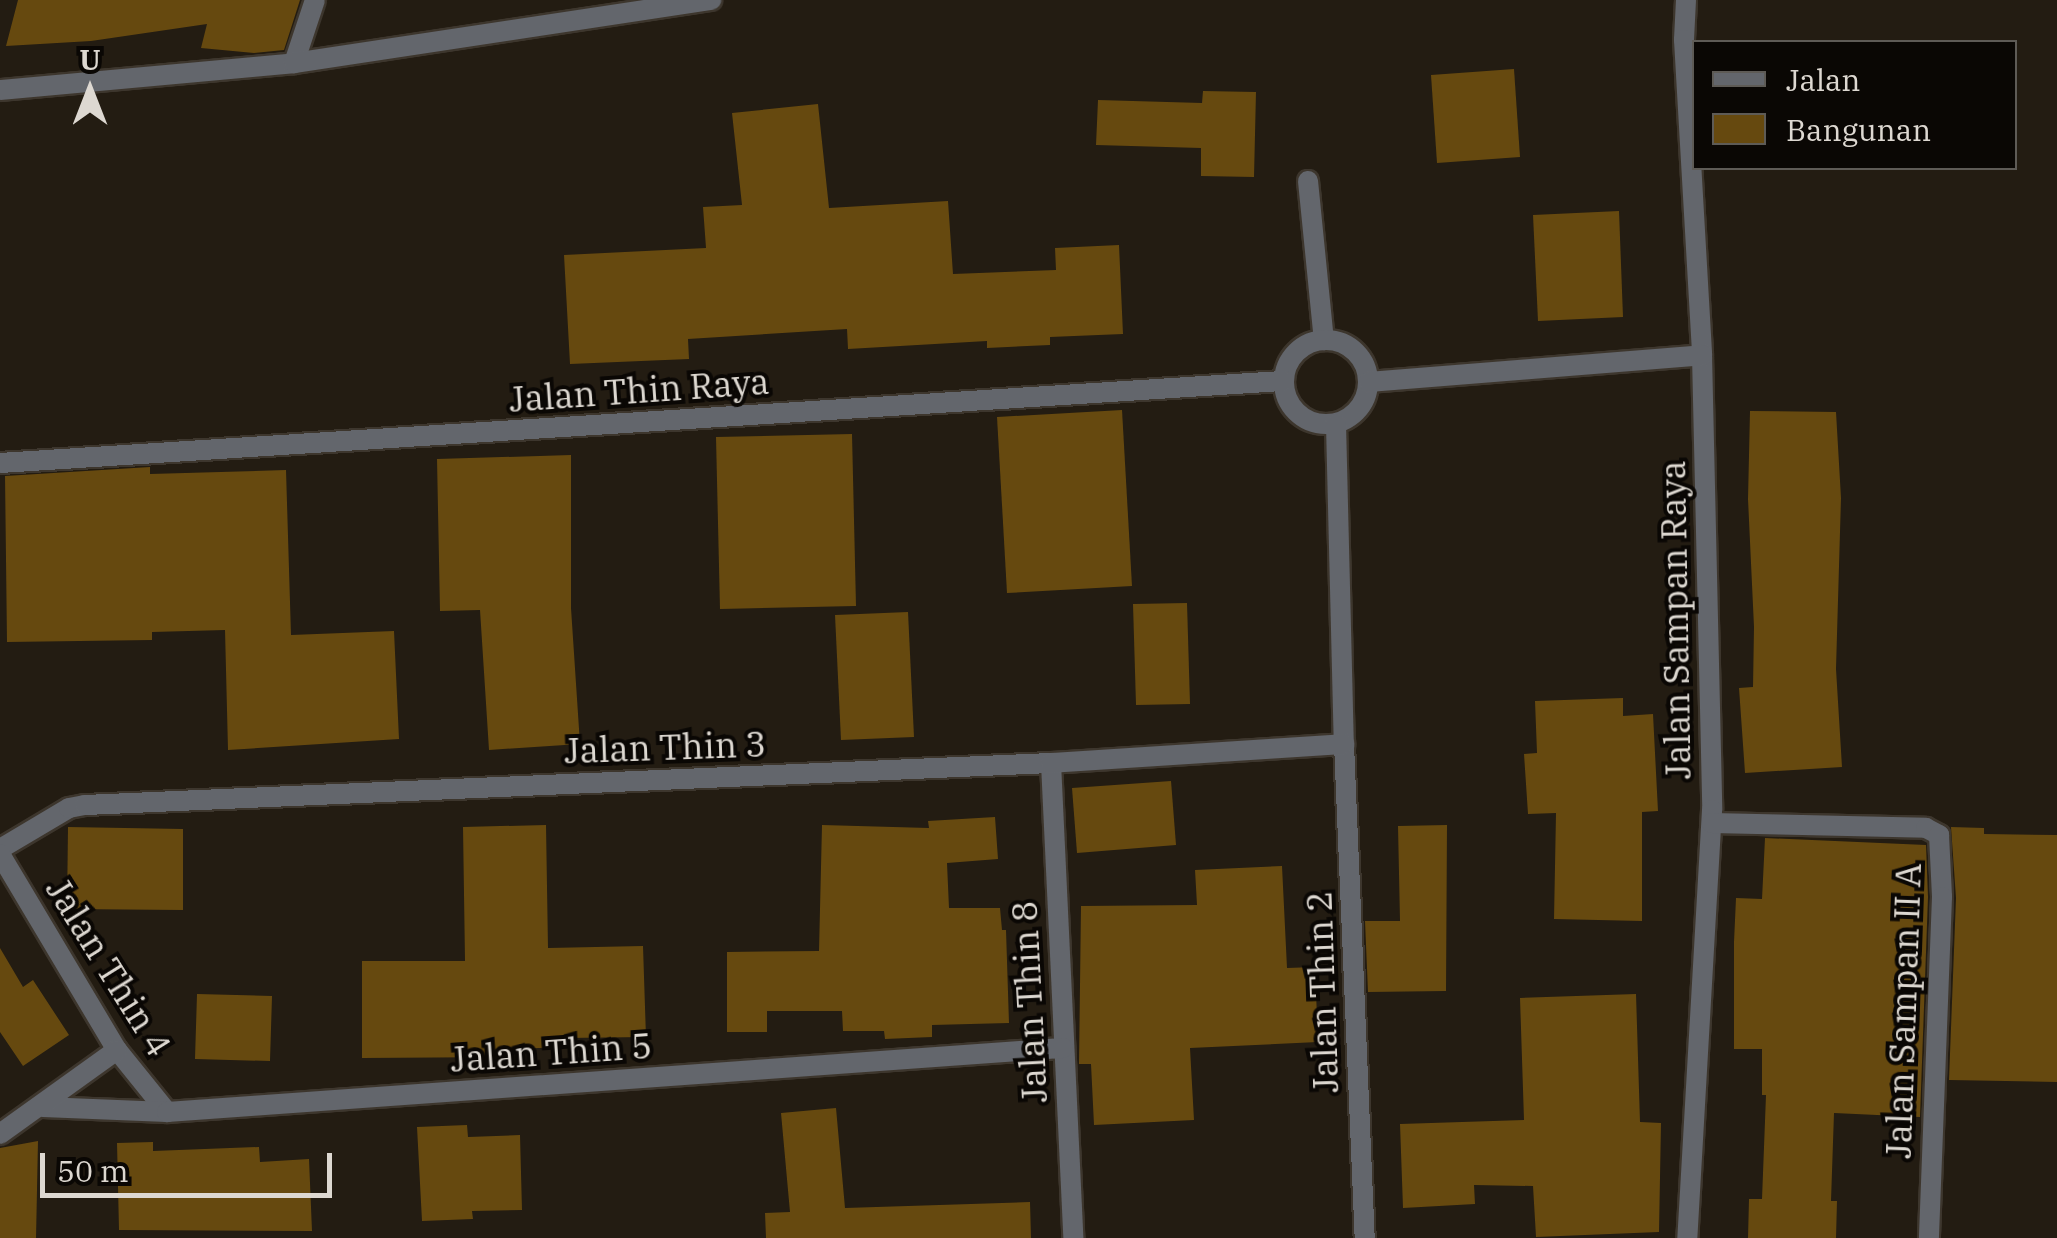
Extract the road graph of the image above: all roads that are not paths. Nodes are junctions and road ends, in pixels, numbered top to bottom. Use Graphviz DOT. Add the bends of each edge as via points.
graph roads {
  1 [pos="316,0"];
  2 [pos="710,0"];
  3 [pos="1686,0"];
  4 [pos="294,63"];
  5 [pos="0,90"];
  6 [pos="1308,182"];
  7 [pos="1324,340"];
  8 [pos="1702,355"];
  9 [pos="1283,381"];
  10 [pos="1368,382"];
  11 [pos="1336,424"];
  12 [pos="0,463"];
  13 [pos="1344,744"];
  14 [pos="1051,763"];
  15 [pos="1712,824"];
  16 [pos="0,852"];
  17 [pos="1062,1048"];
  18 [pos="116,1050"];
  19 [pos="43,1107"];
  20 [pos="167,1112"];
  21 [pos="0,1134"];
  22 [pos="1074,1238"];
  23 [pos="1365,1238"];
  24 [pos="1688,1238"];
  25 [pos="1929,1238"];
  1 -- 4 [label="street"];
  2 -- 4 [label="street"];
  3 -- 8 [label="street, Jalan Sampan Raya"];
  4 -- 5 [label="street"];
  6 -- 7 [label="street"];
  7 -- 9 [label="street" via="1295,352"];
  7 -- 10 [label="street" via="1355,352"];
  8 -- 10 [label="street"];
  8 -- 15 [label="street, Jalan Sampan Raya"];
  9 -- 11 [label="street" via="1290,406 1310,422"];
  9 -- 12 [label="street, Jalan Thin Raya"];
  10 -- 11 [label="street" via="1360,409"];
  11 -- 13 [label="street, Jalan Thin 2"];
  13 -- 14 [label="street, Jalan Thin 3"];
  13 -- 23 [label="street, Jalan Thin 2"];
  14 -- 16 [label="street, Jalan Thin 3" via="85,805 69,808"];
  14 -- 17 [label="street, Jalan Thin 8"];
  15 -- 24 [label="street, Jalan Sampan Raya"];
  15 -- 25 [label="street, Jalan Sampan II A" via="1926,828 1939,835"];
  16 -- 18 [label="street, Jalan Thin 4"];
  17 -- 20 [label="street, Jalan Thin 5"];
  17 -- 22 [label="street, Jalan Thin 8"];
  18 -- 19 [label="street"];
  18 -- 20 [label="street, Jalan Thin 4"];
  19 -- 20 [label="street, Jalan Thin 5"];
  19 -- 21 [label="street"];
}
